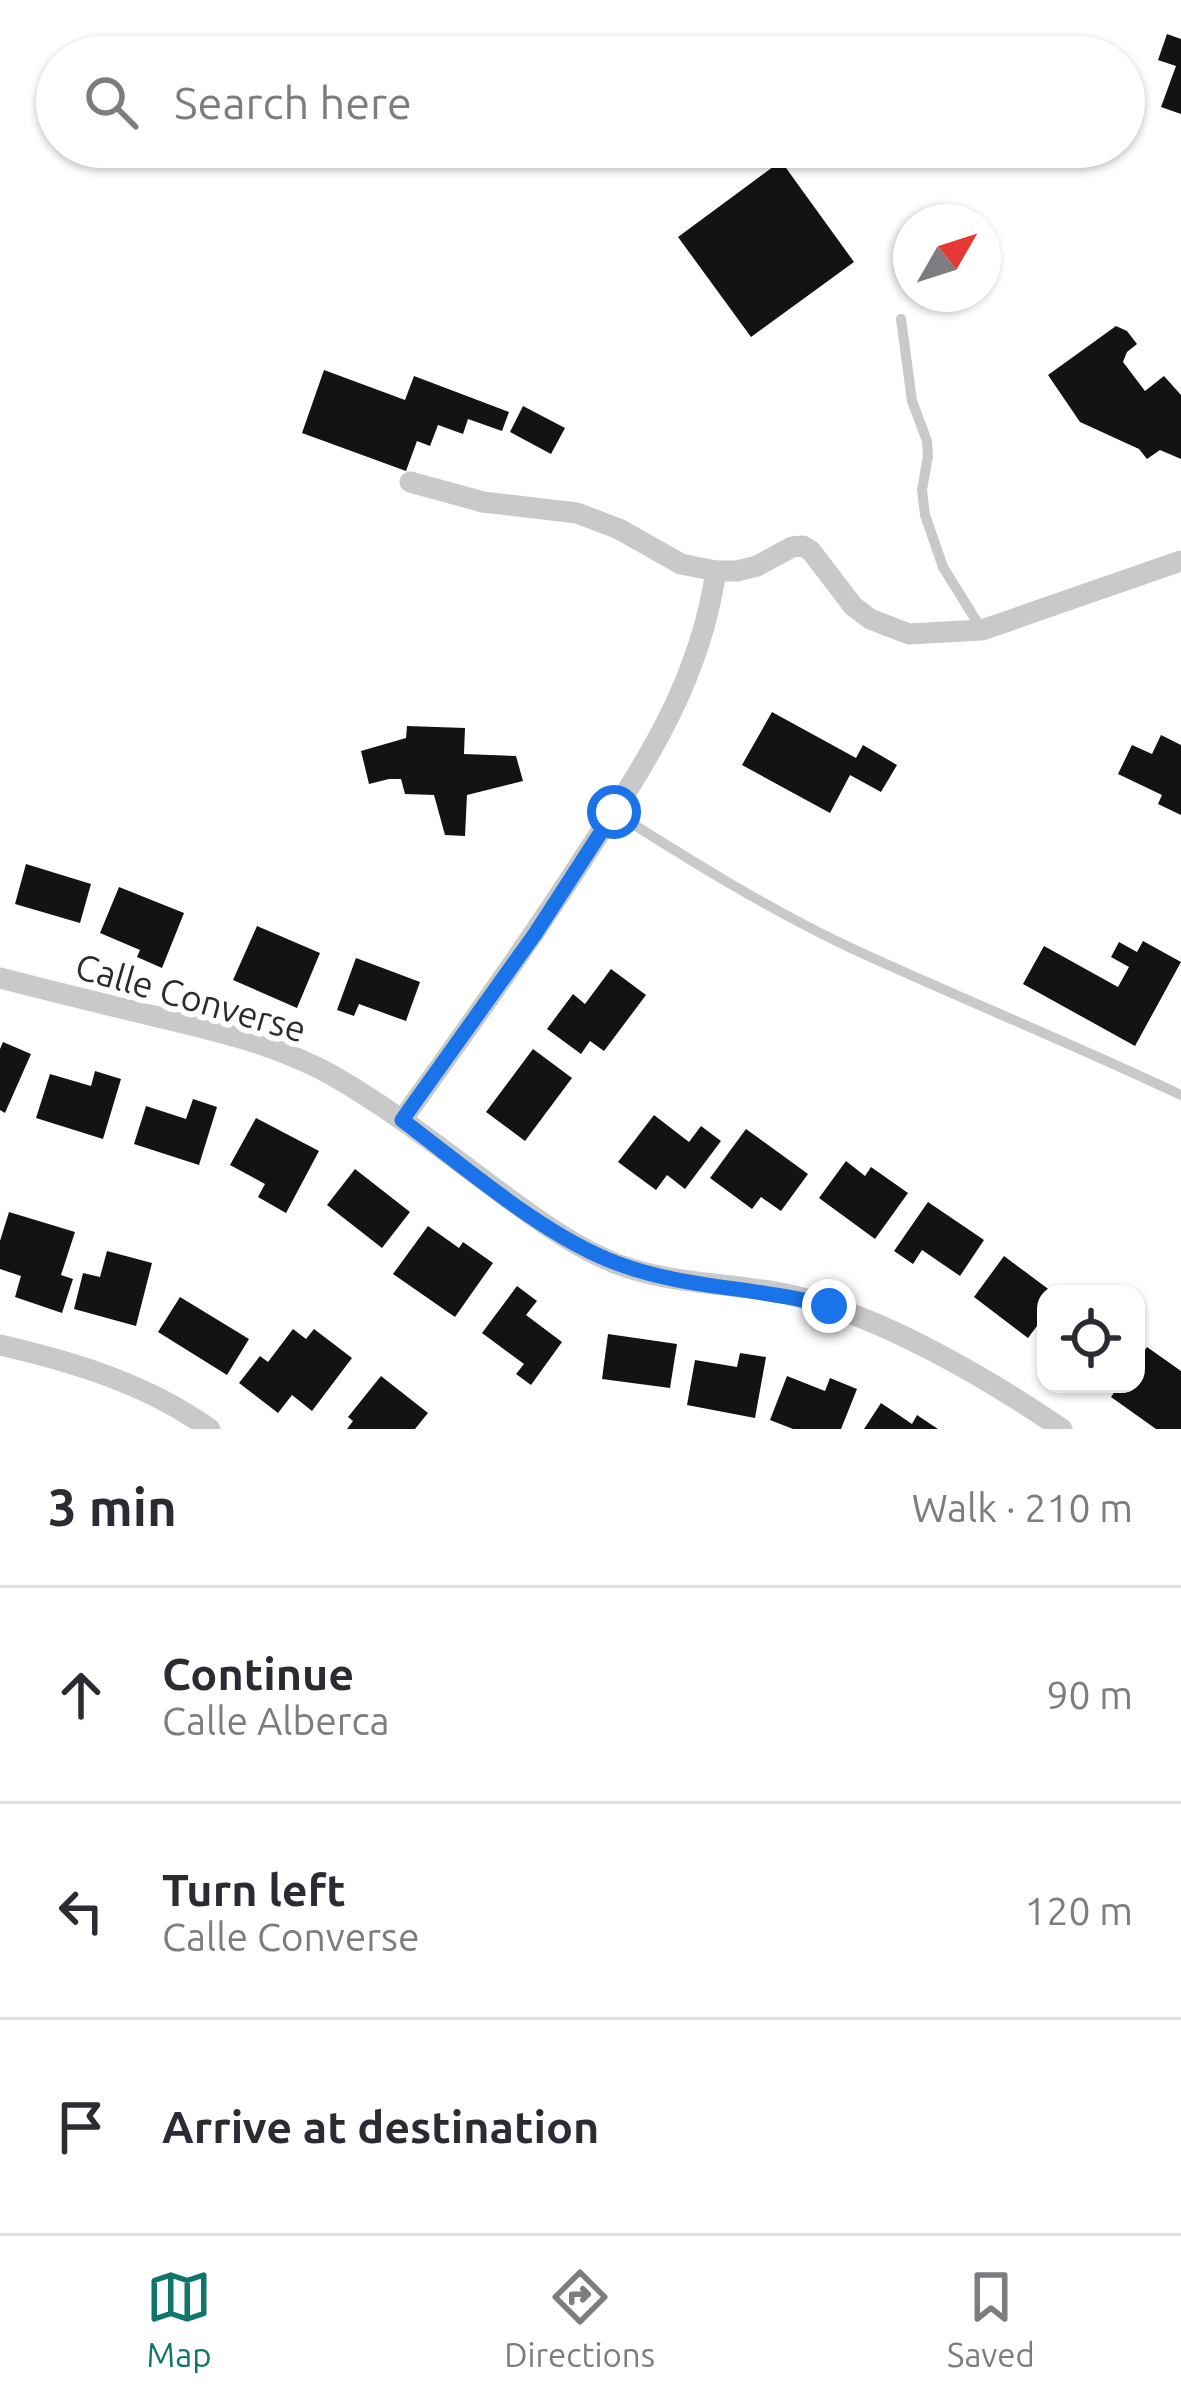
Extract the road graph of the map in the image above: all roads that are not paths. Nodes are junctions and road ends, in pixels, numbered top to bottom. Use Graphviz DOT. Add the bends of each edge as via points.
graph roads {
  1 [pos="901,320"];
  2 [pos="410,482"];
  3 [pos="1181,561"];
  4 [pos="716,571"];
  5 [pos="982,630"];
  6 [pos="614,812"];
  7 [pos="0,977"];
  8 [pos="1181,1095"];
  9 [pos="402,1120"];
  10 [pos="0,1345"];
  11 [pos="210,1429"];
  12 [pos="1062,1429"];
  1 -- 5 [label="lane" via="912,401 927,441 925,515 943,567"];
  2 -- 4 [label="street" via="577,514 681,564"];
  3 -- 5 [label="street"];
  4 -- 5 [label="street" via="757,566 803,546 854,606 889,629"];
  4 -- 6 [label="street" via="690,674"];
  6 -- 8 [label="lane" via="851,948"];
  6 -- 9 [label="street"];
  7 -- 9 [label="street, Calle Converse" via="302,1060"];
  9 -- 12 [label="street, Calle Converse" via="585,1249 652,1275 792,1295 849,1313"];
  10 -- 11 [label="street" via="109,1375"];
}
